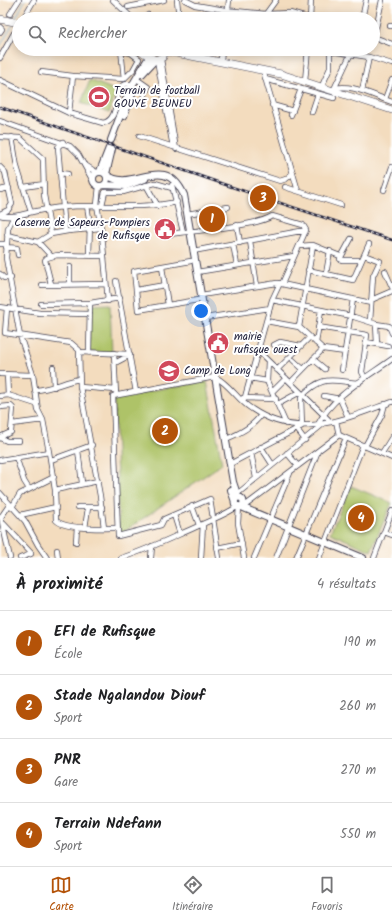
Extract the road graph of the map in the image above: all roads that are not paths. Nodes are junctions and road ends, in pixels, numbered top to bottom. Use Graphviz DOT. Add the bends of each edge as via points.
graph roads {
  1 [pos="19,0"];
  2 [pos="34,0"];
  3 [pos="113,0"];
  4 [pos="131,0"];
  5 [pos="164,0"];
  6 [pos="177,0"];
  7 [pos="185,0"];
  8 [pos="229,0"];
  9 [pos="276,0"];
  10 [pos="311,0"];
  11 [pos="366,0"];
  12 [pos="382,0"];
  13 [pos="148,1"];
  14 [pos="127,9"];
  15 [pos="227,10"];
  16 [pos="17,12"];
  17 [pos="24,12"];
  18 [pos="129,12"];
  19 [pos="178,12"];
  20 [pos="246,12"];
  21 [pos="267,12"];
  22 [pos="310,12"];
  23 [pos="363,12"];
  24 [pos="379,12"];
  25 [pos="0,19"];
  26 [pos="12,20"];
  27 [pos="0,28"];
  28 [pos="0,32"];
  29 [pos="12,37"];
  30 [pos="380,39"];
  31 [pos="392,44"];
  32 [pos="121,56"];
  33 [pos="137,56"];
  34 [pos="193,56"];
  35 [pos="221,56"];
  36 [pos="307,56"];
  37 [pos="330,56"];
  38 [pos="350,56"];
  39 [pos="155,57"];
  40 [pos="369,57"];
  41 [pos="0,58"];
  42 [pos="221,61"];
  43 [pos="392,64"];
  44 [pos="41,72"];
  45 [pos="73,76"];
  46 [pos="264,76"];
  47 [pos="124,79"];
  48 [pos="0,80"];
  49 [pos="138,80"];
  50 [pos="305,80"];
  51 [pos="392,83"];
  52 [pos="132,84"];
  53 [pos="322,86"];
  54 [pos="333,88"];
  55 [pos="300,89"];
  56 [pos="362,91"];
  57 [pos="318,94"];
  58 [pos="334,98"];
  59 [pos="385,99"];
  60 [pos="392,102"];
  61 [pos="144,103"];
  62 [pos="272,105"];
  63 [pos="392,110"];
  64 [pos="69,112"];
  65 [pos="312,112"];
  66 [pos="392,115"];
  67 [pos="0,122"];
  68 [pos="139,136"];
  69 [pos="0,137"];
  70 [pos="12,137"];
  71 [pos="63,142"];
  72 [pos="110,148"];
  73 [pos="174,148"];
  74 [pos="84,164"];
  75 [pos="392,167"];
  76 [pos="0,168"];
  77 [pos="60,173"];
  78 [pos="102,173"];
  79 [pos="293,173"];
  80 [pos="68,174"];
  81 [pos="93,181"];
  82 [pos="44,184"];
  83 [pos="146,184"];
  84 [pos="101,186"];
  85 [pos="172,186"];
  86 [pos="24,187"];
  87 [pos="285,187"];
  88 [pos="9,188"];
  89 [pos="0,190"];
  90 [pos="384,190"];
  91 [pos="298,191"];
  92 [pos="177,202"];
  93 [pos="99,205"];
  94 [pos="340,205"];
  95 [pos="87,206"];
  96 [pos="158,206"];
  97 [pos="228,207"];
  98 [pos="63,208"];
  99 [pos="46,209"];
  100 [pos="31,212"];
  101 [pos="187,214"];
  102 [pos="0,215"];
  103 [pos="14,216"];
  104 [pos="237,225"];
  105 [pos="101,228"];
  106 [pos="89,230"];
  107 [pos="306,230"];
  108 [pos="65,231"];
  109 [pos="186,231"];
  110 [pos="51,234"];
  111 [pos="163,235"];
  112 [pos="7,236"];
  113 [pos="351,239"];
  114 [pos="250,241"];
  115 [pos="38,242"];
  116 [pos="240,243"];
  117 [pos="0,244"];
  118 [pos="233,244"];
  119 [pos="368,244"];
  120 [pos="6,245"];
  121 [pos="313,245"];
  122 [pos="300,246"];
  123 [pos="193,251"];
  124 [pos="330,251"];
  125 [pos="18,255"];
  126 [pos="88,255"];
  127 [pos="364,255"];
  128 [pos="51,256"];
  129 [pos="103,256"];
  130 [pos="294,256"];
  131 [pos="340,256"];
  132 [pos="361,260"];
  133 [pos="191,261"];
  134 [pos="253,262"];
  135 [pos="237,265"];
  136 [pos="70,267"];
  137 [pos="162,267"];
  138 [pos="308,270"];
  139 [pos="197,272"];
  140 [pos="386,272"];
  141 [pos="0,274"];
  142 [pos="326,274"];
  143 [pos="11,278"];
  144 [pos="116,281"];
  145 [pos="51,284"];
  146 [pos="106,284"];
  147 [pos="281,284"];
  148 [pos="42,285"];
  149 [pos="70,285"];
  150 [pos="165,285"];
  151 [pos="257,286"];
  152 [pos="392,287"];
  153 [pos="305,289"];
  154 [pos="136,290"];
  155 [pos="392,292"];
  156 [pos="199,297"];
  157 [pos="120,298"];
  158 [pos="353,299"];
  159 [pos="272,300"];
  160 [pos="108,301"];
  161 [pos="371,302"];
  162 [pos="90,303"];
  163 [pos="41,304"];
  164 [pos="168,305"];
  165 [pos="302,306"];
  166 [pos="0,307"];
  167 [pos="7,308"];
  168 [pos="270,308"];
  169 [pos="15,309"];
  170 [pos="320,310"];
  171 [pos="90,314"];
  172 [pos="351,316"];
  173 [pos="205,318"];
  174 [pos="266,321"];
  175 [pos="370,322"];
  176 [pos="376,324"];
  177 [pos="299,327"];
  178 [pos="318,327"];
  179 [pos="2,330"];
  180 [pos="348,332"];
  181 [pos="392,333"];
  182 [pos="20,336"];
  183 [pos="310,337"];
  184 [pos="366,342"];
  185 [pos="316,343"];
  186 [pos="377,344"];
  187 [pos="274,345"];
  188 [pos="301,346"];
  189 [pos="388,346"];
  190 [pos="323,349"];
  191 [pos="257,350"];
  192 [pos="79,352"];
  193 [pos="345,352"];
  194 [pos="89,353"];
  195 [pos="114,353"];
  196 [pos="130,354"];
  197 [pos="313,359"];
  198 [pos="392,359"];
  199 [pos="293,360"];
  200 [pos="268,361"];
  201 [pos="115,363"];
  202 [pos="53,367"];
  203 [pos="303,369"];
  204 [pos="325,369"];
  205 [pos="277,370"];
  206 [pos="342,370"];
  207 [pos="0,374"];
  208 [pos="7,374"];
  209 [pos="33,375"];
  210 [pos="213,378"];
  211 [pos="250,378"];
  212 [pos="286,378"];
  213 [pos="365,378"];
  214 [pos="79,379"];
  215 [pos="267,381"];
  216 [pos="291,382"];
  217 [pos="359,383"];
  218 [pos="54,387"];
  219 [pos="80,387"];
  220 [pos="36,390"];
  221 [pos="116,392"];
  222 [pos="136,392"];
  223 [pos="272,392"];
  224 [pos="302,393"];
  225 [pos="8,395"];
  226 [pos="0,396"];
  227 [pos="324,396"];
  228 [pos="245,397"];
  229 [pos="276,399"];
  230 [pos="340,399"];
  231 [pos="239,400"];
  232 [pos="392,402"];
  233 [pos="36,404"];
  234 [pos="278,404"];
  235 [pos="385,404"];
  236 [pos="0,407"];
  237 [pos="323,414"];
  238 [pos="262,415"];
  239 [pos="348,417"];
  240 [pos="43,420"];
  241 [pos="333,422"];
  242 [pos="12,424"];
  243 [pos="286,424"];
  244 [pos="323,424"];
  245 [pos="302,426"];
  246 [pos="317,426"];
  247 [pos="296,428"];
  248 [pos="339,435"];
  249 [pos="392,436"];
  250 [pos="0,438"];
  251 [pos="346,438"];
  252 [pos="226,439"];
  253 [pos="305,440"];
  254 [pos="19,441"];
  255 [pos="92,445"];
  256 [pos="364,446"];
  257 [pos="261,447"];
  258 [pos="78,450"];
  259 [pos="318,451"];
  260 [pos="49,452"];
  261 [pos="251,453"];
  262 [pos="287,453"];
  263 [pos="382,453"];
  264 [pos="16,457"];
  265 [pos="392,458"];
  266 [pos="0,460"];
  267 [pos="51,460"];
  268 [pos="230,464"];
  269 [pos="272,464"];
  270 [pos="298,466"];
  271 [pos="290,472"];
  272 [pos="54,477"];
  273 [pos="256,478"];
  274 [pos="98,481"];
  275 [pos="82,483"];
  276 [pos="29,489"];
  277 [pos="55,490"];
  278 [pos="0,493"];
  279 [pos="239,503"];
  280 [pos="11,505"];
  281 [pos="192,506"];
  282 [pos="56,507"];
  283 [pos="78,507"];
  284 [pos="102,507"];
  285 [pos="88,508"];
  286 [pos="392,511"];
  287 [pos="20,515"];
  288 [pos="174,515"];
  289 [pos="213,520"];
  290 [pos="270,520"];
  291 [pos="4,524"];
  292 [pos="201,525"];
  293 [pos="77,527"];
  294 [pos="288,527"];
  295 [pos="85,528"];
  296 [pos="104,528"];
  297 [pos="117,528"];
  298 [pos="384,532"];
  299 [pos="180,534"];
  300 [pos="306,534"];
  301 [pos="392,535"];
  302 [pos="6,539"];
  303 [pos="0,541"];
  304 [pos="76,542"];
  305 [pos="325,542"];
  306 [pos="242,543"];
  307 [pos="152,546"];
  308 [pos="217,548"];
  309 [pos="57,550"];
  310 [pos="10,558"];
  311 [pos="20,558"];
  312 [pos="48,558"];
  313 [pos="58,558"];
  314 [pos="121,558"];
  315 [pos="151,558"];
  316 [pos="201,558"];
  317 [pos="219,558"];
  318 [pos="244,558"];
  319 [pos="254,558"];
  320 [pos="276,558"];
  321 [pos="296,558"];
  322 [pos="318,558"];
  323 [pos="364,558"];
  324 [pos="374,558"];
  1 -- 16 [label="street"];
  2 -- 17 [label="street"];
  3 -- 14 [label="street"];
  4 -- 14 [label="street"];
  5 -- 13 [label="street"];
  6 -- 19 [label="street"];
  7 -- 15 [label="street" via="195,5"];
  8 -- 15 [label="street"];
  9 -- 21 [label="street"];
  10 -- 22 [label="street"];
  11 -- 23 [label="street"];
  12 -- 24 [label="street"];
  13 -- 14 [label="street"];
  14 -- 18 [label="street"];
  15 -- 20 [label="street"];
  25 -- 26 [label="highway"];
  27 -- 28 [label="street"];
  29 -- 41 [label="street"];
  30 -- 31 [label="street"];
  32 -- 47 [label="street"];
  33 -- 47 [label="street" via="139,59 133,70"];
  34 -- 42 [label="highway"];
  35 -- 42 [label="street"];
  36 -- 50 [label="street"];
  37 -- 53 [label="street" via="330,68"];
  38 -- 54 [label="street"];
  39 -- 46 [label="highway" via="181,58"];
  39 -- 49 [label="main road"];
  39 -- 52 [label="main road"];
  39 -- 73 [label="street"];
  40 -- 43 [label="street"];
  40 -- 56 [label="street"];
  42 -- 50 [label="highway"];
  44 -- 45 [label="street"];
  45 -- 47 [label="street"];
  45 -- 64 [label="street"];
  46 -- 55 [label="street"];
  46 -- 62 [label="street"];
  46 -- 66 [label="highway" via="307,86"];
  48 -- 64 [label="street"];
  49 -- 52 [label="main road" via="113,140"];
  49 -- 61 [label="street" via="148,87"];
  50 -- 53 [label="highway"];
  51 -- 59 [label="street"];
  52 -- 64 [label="street" via="122,86 117,106 105,123"];
  53 -- 54 [label="highway"];
  54 -- 56 [label="street"];
  54 -- 63 [label="highway"];
  55 -- 57 [label="street"];
  55 -- 62 [label="street" via="292,113"];
  56 -- 59 [label="street"];
  57 -- 58 [label="street"];
  57 -- 65 [label="street"];
  59 -- 60 [label="street"];
  62 -- 79 [label="street"];
  67 -- 71 [label="street"];
  68 -- 73 [label="street"];
  69 -- 70 [label="street"];
  70 -- 82 [label="street" via="20,138 43,159"];
  70 -- 86 [label="street" via="17,168"];
  71 -- 74 [label="street" via="73,148"];
  71 -- 77 [label="street" via="58,147"];
  72 -- 78 [label="main road"];
  73 -- 79 [label="street" via="280,181 286,180"];
  74 -- 78 [label="street"];
  74 -- 81 [label="street"];
  75 -- 90 [label="street"];
  76 -- 88 [label="street" via="5,172"];
  77 -- 80 [label="street"];
  77 -- 98 [label="street"];
  78 -- 81 [label="main road" via="94,175"];
  78 -- 84 [label="main road" via="108,181"];
  78 -- 101 [label="main road" via="116,180 125,181 153,174 169,178 182,191"];
  79 -- 91 [label="street"];
  81 -- 84 [label="main road"];
  82 -- 86 [label="street"];
  82 -- 99 [label="street"];
  83 -- 85 [label="street"];
  83 -- 93 [label="street" via="123,192 105,192"];
  83 -- 96 [label="street"];
  84 -- 85 [label="main road" via="126,186 152,178 164,180"];
  84 -- 93 [label="street"];
  85 -- 92 [label="street"];
  85 -- 109 [label="main road" via="181,198"];
  86 -- 100 [label="street"];
  87 -- 91 [label="street"];
  88 -- 89 [label="street"];
  88 -- 102 [label="street" via="12,204"];
  91 -- 94 [label="street"];
  92 -- 96 [label="street"];
  92 -- 109 [label="street"];
  93 -- 95 [label="street"];
  93 -- 96 [label="street"];
  93 -- 105 [label="street"];
  95 -- 98 [label="street"];
  95 -- 106 [label="street"];
  97 -- 101 [label="street"];
  98 -- 99 [label="street"];
  98 -- 108 [label="street"];
  99 -- 100 [label="street"];
  99 -- 110 [label="street"];
  100 -- 103 [label="street"];
  101 -- 109 [label="main road"];
  102 -- 103 [label="street"];
  103 -- 112 [label="street"];
  104 -- 107 [label="street" via="272,216 303,225"];
  104 -- 109 [label="street"];
  104 -- 116 [label="street"];
  105 -- 106 [label="street"];
  105 -- 129 [label="street"];
  106 -- 108 [label="street"];
  106 -- 126 [label="street"];
  107 -- 114 [label="street"];
  107 -- 122 [label="street"];
  108 -- 110 [label="street"];
  109 -- 111 [label="street"];
  109 -- 123 [label="main road"];
  109 -- 133 [label="main road"];
  110 -- 115 [label="street"];
  112 -- 115 [label="street"];
  112 -- 120 [label="street"];
  113 -- 131 [label="street"];
  114 -- 116 [label="street"];
  114 -- 134 [label="street"];
  115 -- 128 [label="street"];
  116 -- 118 [label="street"];
  117 -- 120 [label="street"];
  118 -- 123 [label="street"];
  118 -- 135 [label="street"];
  119 -- 127 [label="street"];
  120 -- 125 [label="street" via="17,248"];
  120 -- 143 [label="street"];
  121 -- 122 [label="street"];
  121 -- 124 [label="street"];
  121 -- 138 [label="street"];
  122 -- 130 [label="street"];
  123 -- 139 [label="main road"];
  124 -- 131 [label="street"];
  124 -- 142 [label="street"];
  126 -- 128 [label="street"];
  126 -- 129 [label="street"];
  127 -- 132 [label="street"];
  127 -- 161 [label="street" via="380,261 372,276"];
  128 -- 145 [label="street" via="45,260"];
  129 -- 146 [label="street"];
  130 -- 134 [label="street"];
  130 -- 147 [label="street"];
  131 -- 132 [label="street" via="342,260"];
  132 -- 142 [label="street" via="353,280"];
  133 -- 137 [label="street"];
  133 -- 156 [label="main road"];
  134 -- 135 [label="street"];
  134 -- 151 [label="street"];
  135 -- 139 [label="street"];
  136 -- 149 [label="street"];
  137 -- 150 [label="street"];
  137 -- 154 [label="street" via="134,271"];
  138 -- 142 [label="street"];
  138 -- 153 [label="street"];
  139 -- 156 [label="main road"];
  140 -- 152 [label="street"];
  141 -- 143 [label="street" via="4,278"];
  143 -- 169 [label="street"];
  144 -- 157 [label="street"];
  145 -- 148 [label="street"];
  145 -- 149 [label="street"];
  146 -- 149 [label="street"];
  146 -- 160 [label="street"];
  147 -- 151 [label="street"];
  147 -- 153 [label="street"];
  147 -- 159 [label="street"];
  150 -- 154 [label="street"];
  150 -- 164 [label="street"];
  151 -- 156 [label="street"];
  153 -- 158 [label="street"];
  153 -- 165 [label="street"];
  154 -- 164 [label="street" via="138,310"];
  155 -- 161 [label="street"];
  156 -- 164 [label="street"];
  156 -- 173 [label="main road"];
  156 -- 210 [label="main road"];
  157 -- 160 [label="street"];
  157 -- 196 [label="street"];
  158 -- 161 [label="street"];
  158 -- 172 [label="street"];
  159 -- 165 [label="street"];
  159 -- 168 [label="street"];
  160 -- 162 [label="street"];
  161 -- 175 [label="street"];
  162 -- 163 [label="street"];
  162 -- 171 [label="street"];
  165 -- 170 [label="street"];
  165 -- 177 [label="street"];
  166 -- 167 [label="street"];
  167 -- 169 [label="street"];
  167 -- 179 [label="street"];
  168 -- 173 [label="street"];
  168 -- 174 [label="street"];
  169 -- 171 [label="street" via="40,313"];
  169 -- 182 [label="street"];
  170 -- 172 [label="street"];
  170 -- 178 [label="street"];
  171 -- 194 [label="street"];
  172 -- 175 [label="street"];
  172 -- 180 [label="street"];
  173 -- 210 [label="main road"];
  174 -- 177 [label="street"];
  174 -- 191 [label="street"];
  175 -- 176 [label="street"];
  176 -- 181 [label="street" via="389,326"];
  176 -- 186 [label="street"];
  177 -- 183 [label="street"];
  178 -- 180 [label="street"];
  178 -- 185 [label="street"];
  179 -- 182 [label="street"];
  180 -- 184 [label="street" via="367,335"];
  180 -- 193 [label="street"];
  182 -- 192 [label="street" via="71,343"];
  182 -- 209 [label="street"];
  183 -- 185 [label="street"];
  183 -- 188 [label="street"];
  184 -- 186 [label="street"];
  184 -- 213 [label="street" via="362,372"];
  185 -- 190 [label="street"];
  186 -- 189 [label="street"];
  187 -- 188 [label="street" via="280,342"];
  188 -- 205 [label="street"];
  190 -- 193 [label="street"];
  190 -- 197 [label="street"];
  191 -- 200 [label="street"];
  191 -- 211 [label="street"];
  192 -- 194 [label="street"];
  192 -- 214 [label="street"];
  193 -- 206 [label="street"];
  194 -- 195 [label="street"];
  195 -- 196 [label="street"];
  195 -- 201 [label="street"];
  196 -- 201 [label="street"];
  196 -- 222 [label="street"];
  197 -- 203 [label="street"];
  197 -- 204 [label="street"];
  198 -- 213 [label="street"];
  199 -- 203 [label="street"];
  200 -- 205 [label="street"];
  200 -- 215 [label="street"];
  201 -- 221 [label="street"];
  202 -- 218 [label="street"];
  203 -- 216 [label="street"];
  205 -- 212 [label="street"];
  207 -- 208 [label="street"];
  208 -- 209 [label="street"];
  208 -- 225 [label="street"];
  209 -- 220 [label="street"];
  210 -- 222 [label="street"];
  210 -- 231 [label="street" via="222,382"];
  210 -- 252 [label="main road"];
  210 -- 279 [label="main road" via="228,473"];
  211 -- 215 [label="street"];
  211 -- 228 [label="street"];
  212 -- 216 [label="street"];
  212 -- 223 [label="street"];
  213 -- 217 [label="street"];
  214 -- 218 [label="street"];
  214 -- 219 [label="street"];
  215 -- 223 [label="street"];
  216 -- 224 [label="street"];
  217 -- 224 [label="street" via="320,381"];
  217 -- 230 [label="street"];
  218 -- 220 [label="street"];
  219 -- 221 [label="street"];
  219 -- 255 [label="street"];
  220 -- 233 [label="street"];
  221 -- 222 [label="street"];
  221 -- 297 [label="street" via="112,399"];
  223 -- 229 [label="street"];
  224 -- 234 [label="street"];
  224 -- 237 [label="street"];
  224 -- 245 [label="street"];
  225 -- 226 [label="street"];
  225 -- 233 [label="street"];
  227 -- 230 [label="street"];
  228 -- 229 [label="street"];
  228 -- 231 [label="street"];
  229 -- 234 [label="street"];
  230 -- 237 [label="street"];
  230 -- 239 [label="street"];
  231 -- 238 [label="street"];
  232 -- 235 [label="street"];
  233 -- 240 [label="street"];
  234 -- 243 [label="street"];
  235 -- 239 [label="street"];
  235 -- 256 [label="street" via="382,415"];
  236 -- 242 [label="street" via="12,407"];
  237 -- 241 [label="street"];
  237 -- 246 [label="street"];
  238 -- 243 [label="street"];
  238 -- 252 [label="street" via="255,423"];
  239 -- 241 [label="street"];
  240 -- 242 [label="street"];
  240 -- 260 [label="street"];
  241 -- 244 [label="street"];
  241 -- 248 [label="street"];
  242 -- 250 [label="street" via="10,433"];
  243 -- 245 [label="street"];
  244 -- 246 [label="street"];
  244 -- 253 [label="street"];
  245 -- 246 [label="street"];
  245 -- 247 [label="street"];
  247 -- 253 [label="street"];
  247 -- 257 [label="street"];
  248 -- 251 [label="street"];
  248 -- 259 [label="street"];
  249 -- 263 [label="street"];
  250 -- 254 [label="street"];
  251 -- 256 [label="street"];
  251 -- 300 [label="street"];
  252 -- 268 [label="main road"];
  253 -- 262 [label="street"];
  255 -- 258 [label="street"];
  255 -- 274 [label="street"];
  256 -- 263 [label="street"];
  256 -- 305 [label="street"];
  257 -- 261 [label="street"];
  257 -- 269 [label="street"];
  258 -- 267 [label="street"];
  258 -- 275 [label="street"];
  259 -- 270 [label="street"];
  259 -- 294 [label="street"];
  260 -- 264 [label="street"];
  260 -- 267 [label="street"];
  261 -- 268 [label="street"];
  261 -- 273 [label="street"];
  262 -- 269 [label="street"];
  262 -- 270 [label="street"];
  263 -- 265 [label="street"];
  264 -- 266 [label="street"];
  264 -- 276 [label="street"];
  267 -- 272 [label="street"];
  268 -- 279 [label="main road"];
  269 -- 273 [label="street"];
  270 -- 271 [label="street"];
  271 -- 279 [label="street"];
  271 -- 290 [label="street"];
  272 -- 276 [label="street"];
  272 -- 277 [label="street"];
  273 -- 279 [label="street"];
  274 -- 275 [label="street"];
  274 -- 284 [label="street"];
  275 -- 277 [label="street"];
  276 -- 280 [label="street" via="20,494"];
  277 -- 282 [label="street"];
  278 -- 280 [label="street"];
  279 -- 289 [label="street" via="231,512"];
  279 -- 290 [label="main road"];
  279 -- 306 [label="street" via="238,523"];
  280 -- 287 [label="street"];
  280 -- 291 [label="street" via="1,515"];
  281 -- 288 [label="street"];
  281 -- 289 [label="street" via="210,499"];
  281 -- 292 [label="street"];
  282 -- 287 [label="street"];
  282 -- 293 [label="street" via="57,522"];
  283 -- 285 [label="street"];
  284 -- 285 [label="street"];
  284 -- 296 [label="street"];
  285 -- 295 [label="street"];
  286 -- 298 [label="street"];
  287 -- 312 [label="street"];
  288 -- 297 [label="street" via="164,519 161,525 120,536"];
  288 -- 299 [label="street"];
  289 -- 292 [label="street"];
  289 -- 308 [label="street"];
  290 -- 294 [label="main road"];
  290 -- 319 [label="street"];
  291 -- 302 [label="street"];
  291 -- 311 [label="street" via="31,552"];
  292 -- 299 [label="street"];
  292 -- 316 [label="street"];
  293 -- 295 [label="street"];
  293 -- 304 [label="street"];
  294 -- 300 [label="main road"];
  294 -- 320 [label="street"];
  295 -- 296 [label="street"];
  296 -- 297 [label="street"];
  298 -- 301 [label="street"];
  298 -- 324 [label="street"];
  299 -- 307 [label="street"];
  300 -- 305 [label="main road"];
  300 -- 321 [label="street"];
  302 -- 303 [label="street"];
  302 -- 310 [label="street"];
  305 -- 322 [label="street"];
  305 -- 323 [label="main road"];
  306 -- 308 [label="street"];
  306 -- 318 [label="street"];
  307 -- 314 [label="street"];
  307 -- 315 [label="street"];
  308 -- 317 [label="street"];
  309 -- 313 [label="street"];
}
